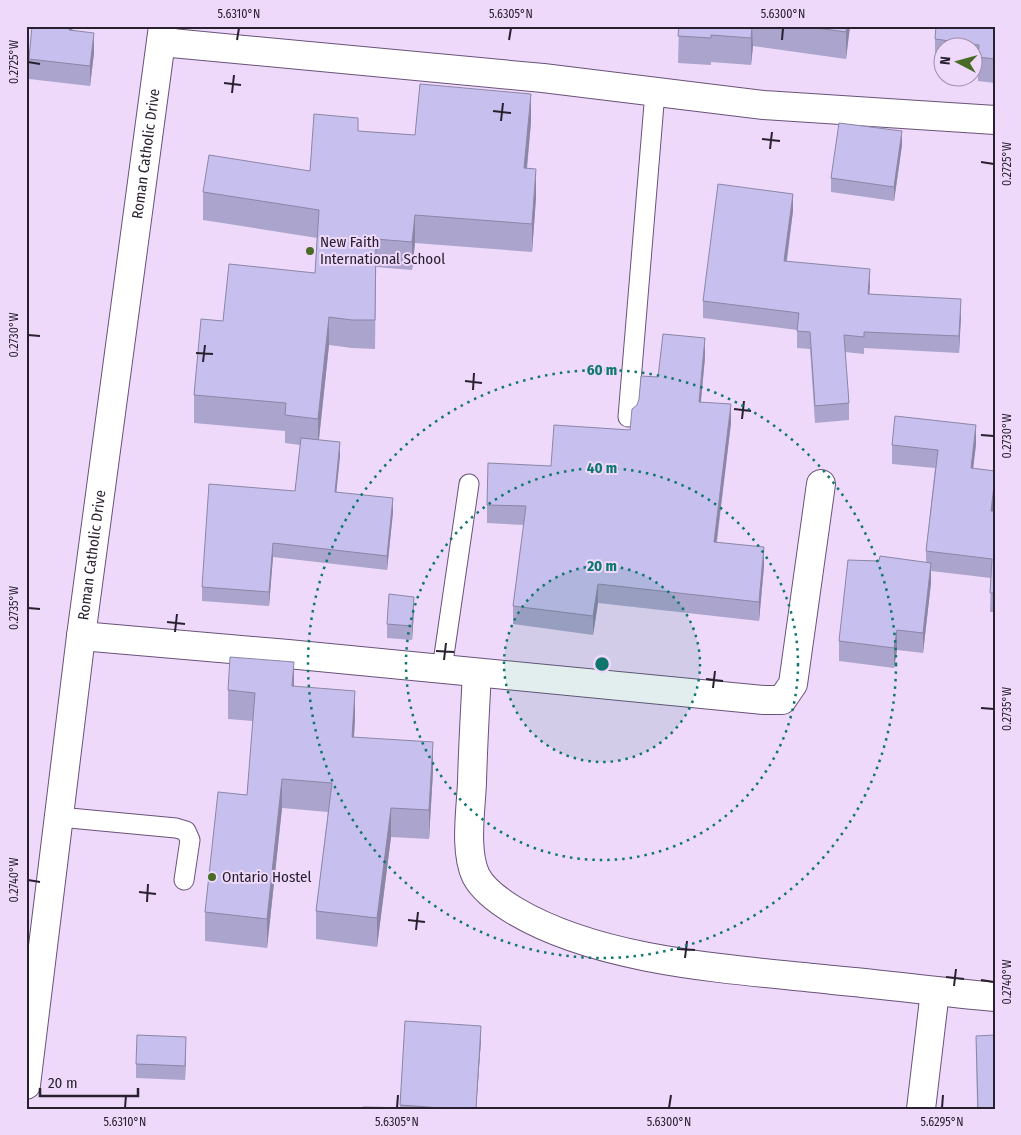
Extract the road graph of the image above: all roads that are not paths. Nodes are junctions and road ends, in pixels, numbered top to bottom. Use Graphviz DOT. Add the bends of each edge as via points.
graph roads {
  1 [pos="162,34"];
  2 [pos="655,92"];
  3 [pos="995,120"];
  4 [pos="628,417"];
  5 [pos="469,484"];
  6 [pos="821,484"];
  7 [pos="81,636"];
  8 [pos="442,669"];
  9 [pos="477,673"];
  10 [pos="59,817"];
  11 [pos="184,880"];
  12 [pos="935,991"];
  13 [pos="995,997"];
  14 [pos="26,1085"];
  15 [pos="921,1109"];
  1 -- 2 [label="street"];
  1 -- 7 [label="street, Roman Catholic Drive"];
  2 -- 3 [label="street" via="764,105"];
  2 -- 4 [label="lane"];
  5 -- 8 [label="lane"];
  6 -- 9 [label="street" via="793,684 782,700"];
  7 -- 8 [label="street"];
  7 -- 10 [label="street, Roman Catholic Drive"];
  8 -- 9 [label="street"];
  9 -- 12 [label="street" via="471,860 476,876 506,905 556,931 623,952 756,972"];
  10 -- 11 [label="lane" via="176,828 186,832 190,840"];
  10 -- 14 [label="street, Roman Catholic Drive"];
  12 -- 13 [label="street"];
  12 -- 15 [label="street"];
}
